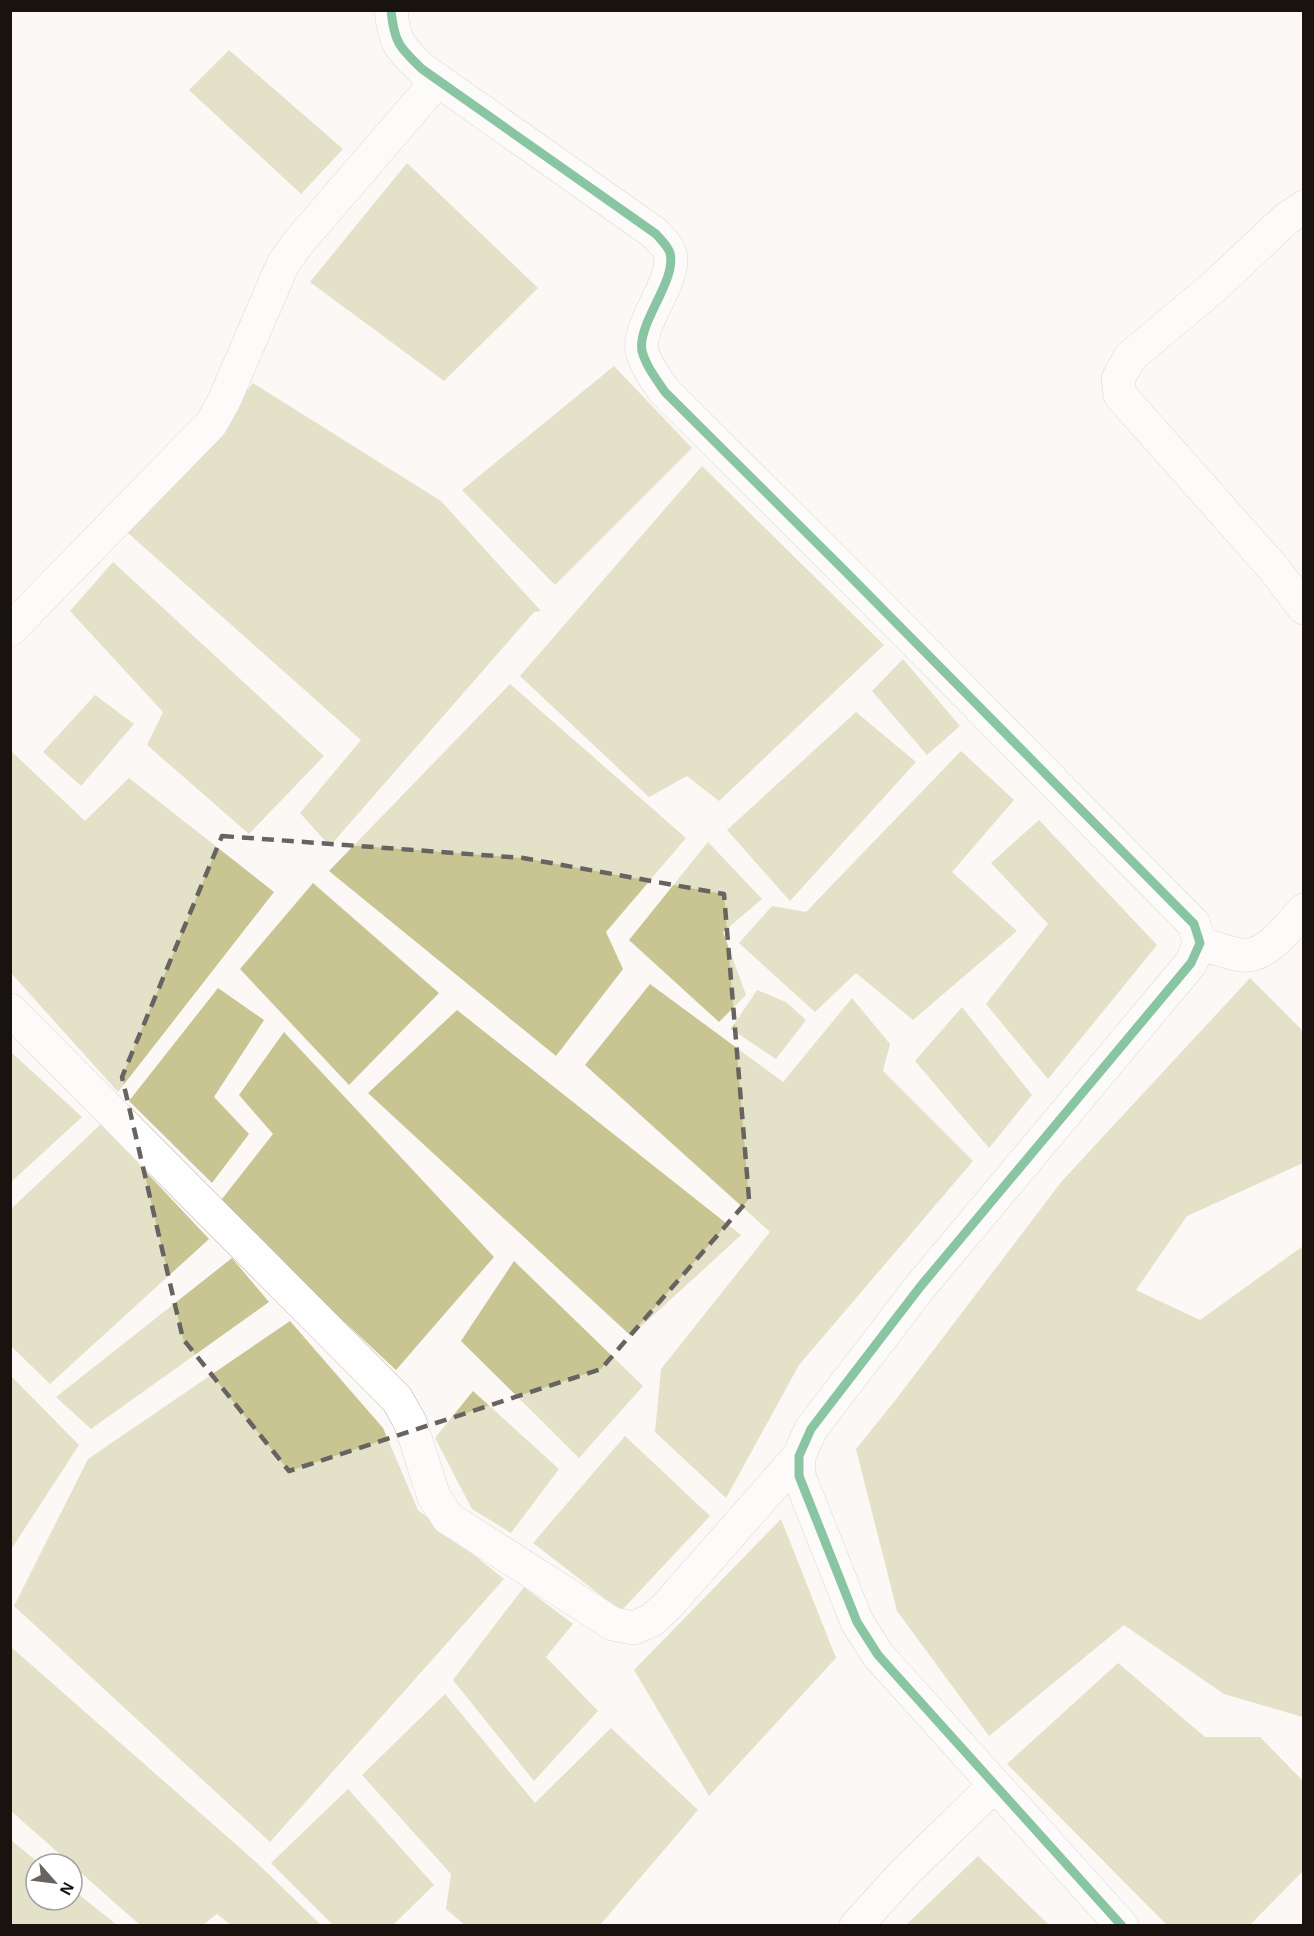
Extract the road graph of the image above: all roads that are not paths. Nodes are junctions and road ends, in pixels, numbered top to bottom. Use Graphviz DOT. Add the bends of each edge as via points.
graph roads {
  1 [pos="391,10"];
  2 [pos="438,80"];
  3 [pos="1304,207"];
  4 [pos="1304,608"];
  5 [pos="10,630"];
  6 [pos="1304,910"];
  7 [pos="1200,943"];
  8 [pos="10,1010"];
  9 [pos="799,1456"];
  10 [pos="994,1786"];
  11 [pos="856,1926"];
  12 [pos="1122,1926"];
  1 -- 2 [label="street" via="393,34 405,53"];
  2 -- 5 [label="street" via="283,264 211,424"];
  2 -- 7 [label="street" via="656,234 670,252 669,273 642,348 648,366 665,392 1194,924"];
  3 -- 4 [label="street" via="1130,357 1118,379 1120,395"];
  6 -- 7 [label="street" via="1257,954 1241,955"];
  7 -- 9 [label="street" via="1191,963 920,1287 810,1429"];
  8 -- 9 [label="street" via="397,1399 410,1422 434,1497 448,1518 613,1624 633,1628 652,1620"];
  9 -- 10 [label="street" via="799,1476 857,1622 878,1655"];
  10 -- 11 [label="street" via="906,1871"];
  10 -- 12 [label="street"];
}
